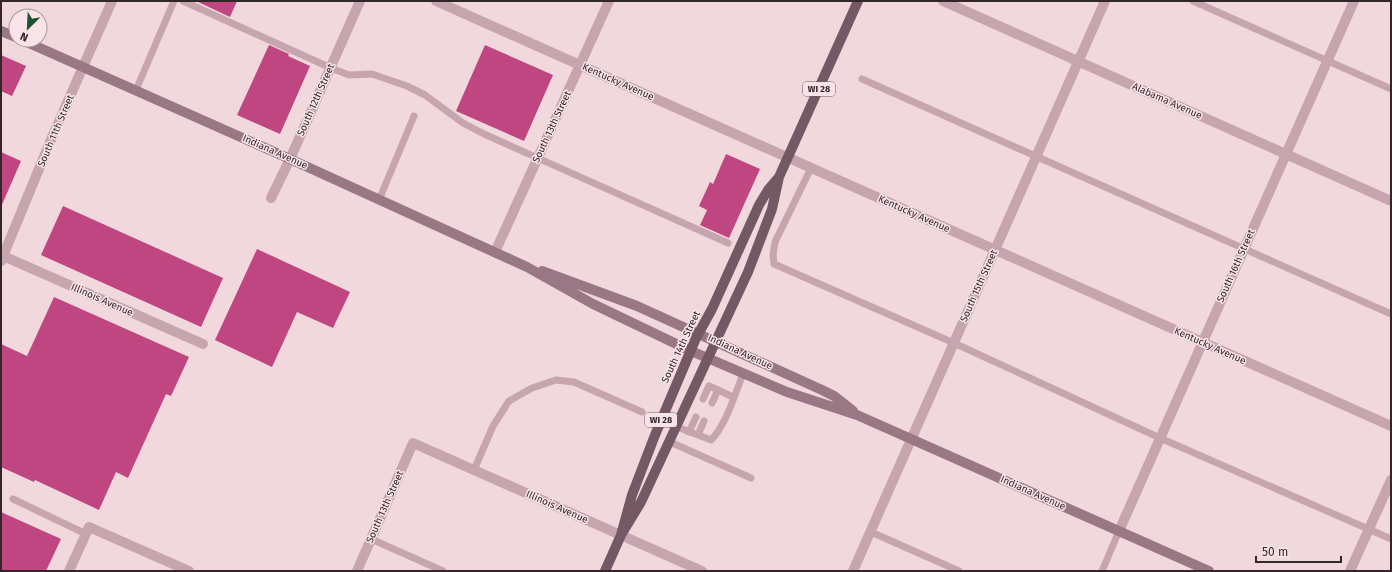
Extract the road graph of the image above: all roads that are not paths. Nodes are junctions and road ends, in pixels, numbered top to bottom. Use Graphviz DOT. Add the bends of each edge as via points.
graph roads {
  1 [pos="112,1"];
  2 [pos="174,1"];
  3 [pos="183,1"];
  4 [pos="360,1"];
  5 [pos="436,1"];
  6 [pos="609,1"];
  7 [pos="858,1"];
  8 [pos="943,1"];
  9 [pos="1105,1"];
  10 [pos="1193,1"];
  11 [pos="1354,1"];
  12 [pos="40,48"];
  13 [pos="1079,61"];
  14 [pos="1328,61"];
  15 [pos="580,65"];
  16 [pos="84,67"];
  17 [pos="330,68"];
  18 [pos="862,79"];
  19 [pos="1391,89"];
  20 [pos="136,90"];
  21 [pos="414,116"];
  22 [pos="1286,154"];
  23 [pos="1037,156"];
  24 [pos="290,159"];
  25 [pos="538,159"];
  26 [pos="810,168"];
  27 [pos="779,177"];
  28 [pos="270,198"];
  29 [pos="379,200"];
  30 [pos="1391,201"];
  31 [pos="728,243"];
  32 [pos="1244,248"];
  33 [pos="995,250"];
  34 [pos="496,252"];
  35 [pos="2,257"];
  36 [pos="527,267"];
  37 [pos="1391,314"];
  38 [pos="699,333"];
  39 [pos="716,342"];
  40 [pos="1203,342"];
  41 [pos="954,343"];
  42 [pos="203,344"];
  43 [pos="691,351"];
  44 [pos="708,359"];
  45 [pos="743,374"];
  46 [pos="718,390"];
  47 [pos="733,397"];
  48 [pos="703,399"];
  49 [pos="712,403"];
  50 [pos="642,412"];
  51 [pos="858,414"];
  52 [pos="696,417"];
  53 [pos="704,421"];
  54 [pos="1391,426"];
  55 [pos="677,427"];
  56 [pos="689,432"];
  57 [pos="698,435"];
  58 [pos="1160,438"];
  59 [pos="912,439"];
  60 [pos="670,442"];
  61 [pos="413,443"];
  62 [pos="474,470"];
  63 [pos="751,478"];
  64 [pos="1391,480"];
  65 [pos="13,498"];
  66 [pos="1369,529"];
  67 [pos="88,530"];
  68 [pos="1119,531"];
  69 [pos="871,532"];
  70 [pos="621,535"];
  71 [pos="371,539"];
  72 [pos="1391,539"];
  73 [pos="69,571"];
  74 [pos="189,571"];
  75 [pos="357,571"];
  76 [pos="443,571"];
  77 [pos="605,571"];
  78 [pos="702,571"];
  79 [pos="853,571"];
  80 [pos="959,571"];
  81 [pos="1102,571"];
  82 [pos="1209,571"];
  83 [pos="1350,571"];
  1 -- 16 [label="street, South 11th Street"];
  2 -- 20 [label="lane"];
  3 -- 17 [label="lane"];
  4 -- 17 [label="street, South 12th Street"];
  5 -- 15 [label="street, Kentucky Avenue"];
  6 -- 15 [label="street, South 13th Street"];
  7 -- 27 [label="main road, South 14th Street / WI 28"];
  8 -- 13 [label="street, Alabama Avenue"];
  9 -- 13 [label="street, South 15th Street"];
  10 -- 14 [label="lane"];
  11 -- 14 [label="street, South 16th Street"];
  12 -- 16 [label="main road, Indiana Avenue"];
  13 -- 22 [label="street, Alabama Avenue"];
  13 -- 23 [label="street, South 15th Street"];
  14 -- 19 [label="lane"];
  14 -- 22 [label="street, South 16th Street"];
  15 -- 25 [label="street, South 13th Street"];
  15 -- 26 [label="street, Kentucky Avenue"];
  16 -- 20 [label="main road, Indiana Avenue"];
  16 -- 35 [label="street, South 11th Street"];
  17 -- 24 [label="street, South 12th Street"];
  17 -- 25 [label="lane" via="349,75 372,74 407,86 425,95 463,123"];
  18 -- 23 [label="lane"];
  20 -- 24 [label="main road, Indiana Avenue"];
  21 -- 29 [label="lane"];
  22 -- 30 [label="street, Alabama Avenue"];
  22 -- 32 [label="street, South 16th Street"];
  23 -- 32 [label="lane"];
  23 -- 33 [label="street, South 15th Street"];
  24 -- 28 [label="street, South 12th Street"];
  24 -- 29 [label="main road, Indiana Avenue"];
  25 -- 31 [label="lane"];
  25 -- 34 [label="street, South 13th Street"];
  26 -- 33 [label="street, Kentucky Avenue"];
  26 -- 41 [label="lane" via="775,242 772,255 774,264"];
  27 -- 38 [label="main road, South 14th Street / WI 28" via="759,205"];
  27 -- 39 [label="main road, South 14th Street / WI 28" via="772,210 748,272"];
  29 -- 34 [label="main road, Indiana Avenue"];
  32 -- 37 [label="lane"];
  32 -- 40 [label="street, South 16th Street"];
  33 -- 40 [label="street, Kentucky Avenue"];
  33 -- 41 [label="street, South 15th Street"];
  34 -- 36 [label="main road, Indiana Avenue"];
  35 -- 42 [label="street, Illinois Avenue"];
  36 -- 38 [label="main road, Indiana Avenue" via="602,292"];
  36 -- 43 [label="main road, Indiana Avenue" via="593,304"];
  38 -- 39 [label="main road, Indiana Avenue"];
  38 -- 43 [label="main road, South 14th Street / WI 28"];
  39 -- 44 [label="main road, South 14th Street / WI 28"];
  39 -- 51 [label="main road, Indiana Avenue" via="834,396"];
  40 -- 54 [label="street, Kentucky Avenue"];
  40 -- 58 [label="street, South 16th Street"];
  41 -- 58 [label="lane"];
  41 -- 59 [label="street, South 15th Street"];
  43 -- 44 [label="main road, Indiana Avenue"];
  43 -- 70 [label="main road, South 14th Street / WI 28" via="636,483"];
  44 -- 45 [label="main road, Indiana Avenue"];
  44 -- 55 [label="main road, South 14th Street / WI 28"];
  45 -- 47 [label="lane"];
  45 -- 51 [label="main road, Indiana Avenue" via="794,394"];
  46 -- 47 [label="lane"];
  46 -- 48 [label="lane" via="709,386"];
  46 -- 49 [label="lane"];
  47 -- 57 [label="lane" via="716,435 711,440"];
  50 -- 62 [label="lane" via="574,382 556,380 532,388 509,400 493,426"];
  51 -- 59 [label="main road, Indiana Avenue"];
  52 -- 56 [label="lane"];
  53 -- 57 [label="lane"];
  55 -- 56 [label="lane"];
  55 -- 60 [label="main road, South 14th Street / WI 28"];
  56 -- 57 [label="lane"];
  58 -- 66 [label="lane"];
  58 -- 68 [label="street, South 16th Street"];
  59 -- 68 [label="main road, Indiana Avenue"];
  59 -- 69 [label="street, South 15th Street"];
  60 -- 63 [label="lane"];
  60 -- 70 [label="main road, South 14th Street / WI 28" via="637,511"];
  61 -- 62 [label="street, Illinois Avenue"];
  61 -- 71 [label="street, South 13th Street"];
  62 -- 70 [label="street, Illinois Avenue"];
  64 -- 66 [label="street"];
  65 -- 67 [label="lane"];
  66 -- 72 [label="lane"];
  66 -- 83 [label="street"];
  67 -- 73 [label="street"];
  67 -- 74 [label="street"];
  68 -- 81 [label="lane"];
  68 -- 82 [label="main road, Indiana Avenue"];
  69 -- 79 [label="street, South 15th Street"];
  69 -- 80 [label="lane"];
  70 -- 77 [label="main road, South 14th Street / WI 28"];
  70 -- 78 [label="street, Illinois Avenue"];
  71 -- 75 [label="street, South 13th Street"];
  71 -- 76 [label="lane"];
}
